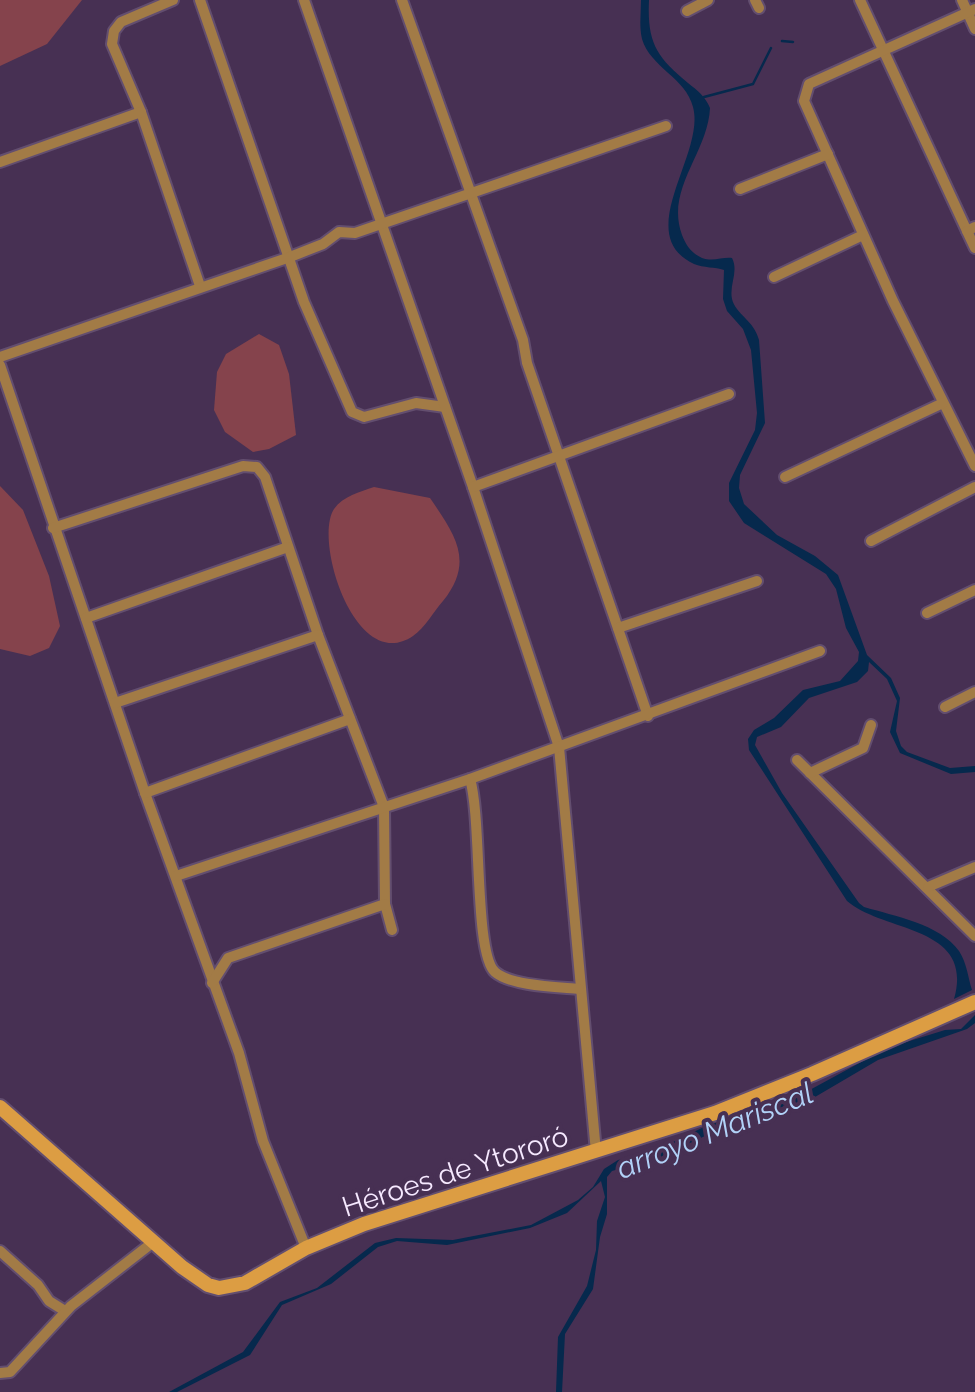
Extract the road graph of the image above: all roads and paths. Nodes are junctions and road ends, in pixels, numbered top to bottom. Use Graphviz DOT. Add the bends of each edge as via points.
graph roads {
  1 [pos="173,0"];
  2 [pos="200,0"];
  3 [pos="304,0"];
  4 [pos="402,0"];
  5 [pos="708,0"];
  6 [pos="860,0"];
  7 [pos="962,0"];
  8 [pos="686,10"];
  9 [pos="971,11"];
  10 [pos="975,29"];
  11 [pos="885,51"];
  12 [pos="142,112"];
  13 [pos="666,126"];
  14 [pos="828,154"];
  15 [pos="0,162"];
  16 [pos="740,190"];
  17 [pos="470,194"];
  18 [pos="382,223"];
  19 [pos="971,229"];
  20 [pos="863,235"];
  21 [pos="975,248"];
  22 [pos="290,256"];
  23 [pos="774,277"];
  24 [pos="200,286"];
  25 [pos="0,357"];
  26 [pos="0,365"];
  27 [pos="729,394"];
  28 [pos="943,403"];
  29 [pos="446,407"];
  30 [pos="970,443"];
  31 [pos="560,455"];
  32 [pos="975,466"];
  33 [pos="785,476"];
  34 [pos="473,486"];
  35 [pos="975,486"];
  36 [pos="54,528"];
  37 [pos="871,542"];
  38 [pos="288,546"];
  39 [pos="756,582"];
  40 [pos="975,590"];
  41 [pos="927,614"];
  42 [pos="86,618"];
  43 [pos="618,628"];
  44 [pos="318,635"];
  45 [pos="820,651"];
  46 [pos="975,692"];
  47 [pos="115,703"];
  48 [pos="945,707"];
  49 [pos="648,716"];
  50 [pos="350,720"];
  51 [pos="871,725"];
  52 [pos="559,747"];
  53 [pos="797,760"];
  54 [pos="810,773"];
  55 [pos="470,780"];
  56 [pos="145,794"];
  57 [pos="384,807"];
  58 [pos="975,867"];
  59 [pos="176,876"];
  60 [pos="928,887"];
  61 [pos="385,904"];
  62 [pos="392,930"];
  63 [pos="975,936"];
  64 [pos="212,983"];
  65 [pos="579,989"];
  66 [pos="973,1002"];
  67 [pos="0,1107"];
  68 [pos="596,1152"];
  69 [pos="152,1243"];
  70 [pos="306,1248"];
  71 [pos="0,1251"];
  72 [pos="66,1311"];
  73 [pos="0,1373"];
  1 -- 12 [label="street" via="114,31 112,44"];
  2 -- 22 [label="street"];
  3 -- 18 [label="street"];
  4 -- 17 [label="street"];
  5 -- 8 [label="street"];
  6 -- 11 [label="street"];
  7 -- 9 [label="street"];
  9 -- 10 [label="street"];
  9 -- 11 [label="street"];
  11 -- 14 [label="street" via="804,92"];
  11 -- 19 [label="street"];
  12 -- 15 [label="street"];
  12 -- 24 [label="street"];
  13 -- 17 [label="street"];
  14 -- 16 [label="street"];
  14 -- 20 [label="street"];
  17 -- 18 [label="street"];
  17 -- 31 [label="street"];
  18 -- 22 [label="street" via="339,232"];
  18 -- 29 [label="street"];
  19 -- 21 [label="street"];
  20 -- 23 [label="street"];
  20 -- 28 [label="street"];
  22 -- 24 [label="street"];
  22 -- 29 [label="street" via="352,412 364,417 416,403"];
  24 -- 25 [label="street"];
  26 -- 36 [label="street"];
  27 -- 31 [label="street"];
  28 -- 30 [label="street"];
  28 -- 33 [label="street"];
  29 -- 34 [label="street"];
  30 -- 32 [label="street"];
  31 -- 34 [label="street"];
  31 -- 43 [label="street"];
  34 -- 52 [label="street"];
  35 -- 37 [label="street"];
  36 -- 38 [label="street" via="244,466 265,477"];
  36 -- 42 [label="street"];
  38 -- 42 [label="street"];
  38 -- 44 [label="street"];
  39 -- 43 [label="street"];
  40 -- 41 [label="street"];
  42 -- 47 [label="street"];
  43 -- 49 [label="street"];
  44 -- 47 [label="street"];
  44 -- 50 [label="street"];
  45 -- 49 [label="street"];
  46 -- 48 [label="street"];
  47 -- 56 [label="street"];
  49 -- 52 [label="street"];
  50 -- 56 [label="street"];
  50 -- 57 [label="street"];
  51 -- 54 [label="street" via="867,745"];
  52 -- 55 [label="street"];
  52 -- 65 [label="street"];
  53 -- 54 [label="street"];
  54 -- 60 [label="street"];
  55 -- 57 [label="street"];
  55 -- 65 [label="street" via="478,808 488,961 509,978"];
  56 -- 59 [label="street"];
  57 -- 59 [label="street"];
  57 -- 61 [label="street"];
  58 -- 60 [label="street"];
  59 -- 64 [label="street"];
  60 -- 63 [label="street"];
  61 -- 62 [label="street"];
  61 -- 64 [label="street" via="228,958"];
  64 -- 70 [label="street"];
  65 -- 68 [label="street"];
  66 -- 68 [label="main road, Héroes de Ytororó" via="716,1113"];
  67 -- 69 [label="main road, Héroes de Ytororó"];
  68 -- 70 [label="main road, Héroes de Ytororó"];
  69 -- 70 [label="main road, Héroes de Ytororó" via="219,1288 258,1277"];
  69 -- 72 [label="street"];
  71 -- 72 [label="street"];
  72 -- 73 [label="street" via="10,1372"];
}
